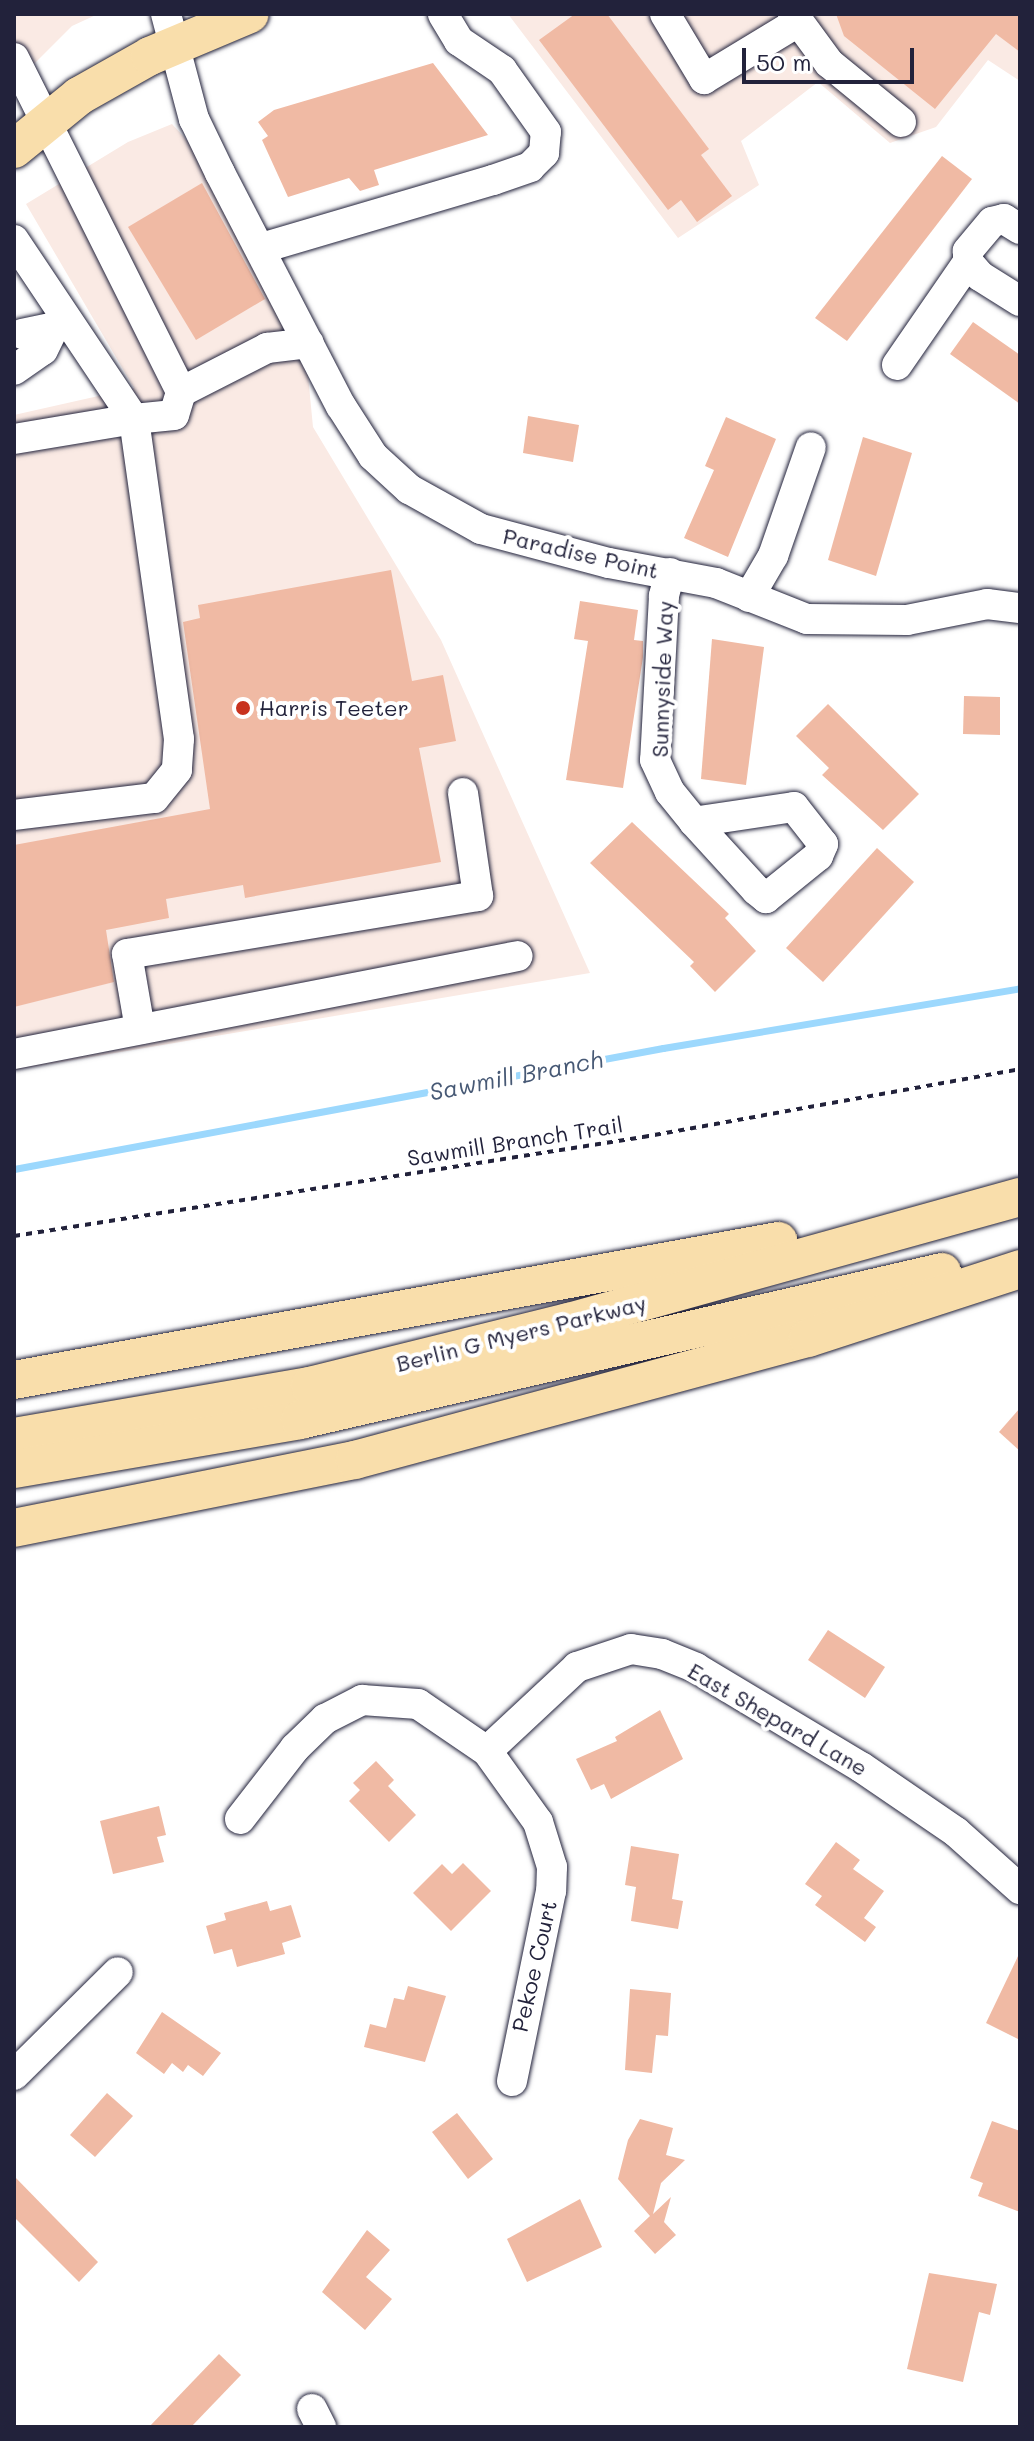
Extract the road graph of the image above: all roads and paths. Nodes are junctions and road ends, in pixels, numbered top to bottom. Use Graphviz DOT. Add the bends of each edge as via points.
graph roads {
  1 [pos="250,14"];
  2 [pos="443,14"];
  3 [pos="665,14"];
  4 [pos="796,18"];
  5 [pos="172,29"];
  6 [pos="14,58"];
  7 [pos="901,122"];
  8 [pos="45,124"];
  9 [pos="14,149"];
  10 [pos="1020,229"];
  11 [pos="14,240"];
  12 [pos="262,248"];
  13 [pos="968,262"];
  14 [pos="1020,301"];
  15 [pos="43,331"];
  16 [pos="309,343"];
  17 [pos="897,365"];
  18 [pos="14,370"];
  19 [pos="181,392"];
  20 [pos="134,419"];
  21 [pos="14,439"];
  22 [pos="811,447"];
  23 [pos="670,573"];
  24 [pos="749,597"];
  25 [pos="1020,608"];
  26 [pos="463,793"];
  27 [pos="14,815"];
  28 [pos="694,822"];
  29 [pos="518,956"];
  30 [pos="140,1029"];
  31 [pos="14,1054"];
  32 [pos="1020,1069"];
  33 [pos="1003,1201"];
  34 [pos="14,1236"];
  35 [pos="1020,1254"];
  36 [pos="1020,1269"];
  37 [pos="14,1380"];
  38 [pos="14,1437"];
  39 [pos="14,1469"];
  40 [pos="14,1528"];
  41 [pos="487,1751"];
  42 [pos="240,1819"];
  43 [pos="1020,1889"];
  44 [pos="118,1972"];
  45 [pos="14,2075"];
  46 [pos="512,2081"];
  1 -- 5 [label="main road"];
  2 -- 12 [label="street" via="459,41 502,70 546,132 544,153 530,167 493,180"];
  3 -- 4 [label="street" via="704,79"];
  4 -- 7 [label="street" via="829,63"];
  5 -- 8 [label="main road"];
  5 -- 12 [label="street, Paradise Point" via="194,119"];
  6 -- 8 [label="street"];
  8 -- 9 [label="main road"];
  8 -- 19 [label="street"];
  10 -- 13 [label="street" via="1004,219 992,222 968,251"];
  11 -- 15 [label="street"];
  12 -- 16 [label="street, Paradise Point"];
  13 -- 14 [label="street"];
  13 -- 17 [label="street"];
  15 -- 18 [label="street" via="43,350"];
  15 -- 20 [label="street"];
  16 -- 19 [label="street" via="267,348"];
  16 -- 23 [label="street, Paradise Point" via="373,456 409,489 493,533"];
  19 -- 20 [label="street" via="174,415"];
  20 -- 21 [label="street"];
  20 -- 27 [label="street" via="179,739 177,770 154,798"];
  22 -- 24 [label="street" via="773,556"];
  23 -- 24 [label="street, Paradise Point"];
  23 -- 28 [label="street, Sunnyside Way" via="664,596 655,760 670,792"];
  24 -- 25 [label="street, Paradise Point" via="791,616 868,622 987,604"];
  26 -- 30 [label="street" via="478,896 127,954"];
  29 -- 30 [label="street"];
  30 -- 31 [label="street"];
  32 -- 34 [label="path, Sawmill Branch Trail" via="643,1137"];
  33 -- 37 [label="main road"];
  33 -- 38 [label="main road, Berlin G Myers Parkway" via="569,1322 310,1386"];
  35 -- 39 [label="main road, Berlin G Myers Parkway" via="300,1420"];
  36 -- 40 [label="main road" via="808,1338 355,1460"];
  41 -- 42 [label="street, Pekoe Court" via="418,1704 362,1700 325,1719 295,1748"];
  41 -- 43 [label="street, East Shepard Lane" via="577,1667 631,1649 662,1654 696,1668 887,1784 956,1832"];
  41 -- 46 [label="street, Pekoe Court" via="538,1822 552,1867"];
  44 -- 45 [label="street"];
}
